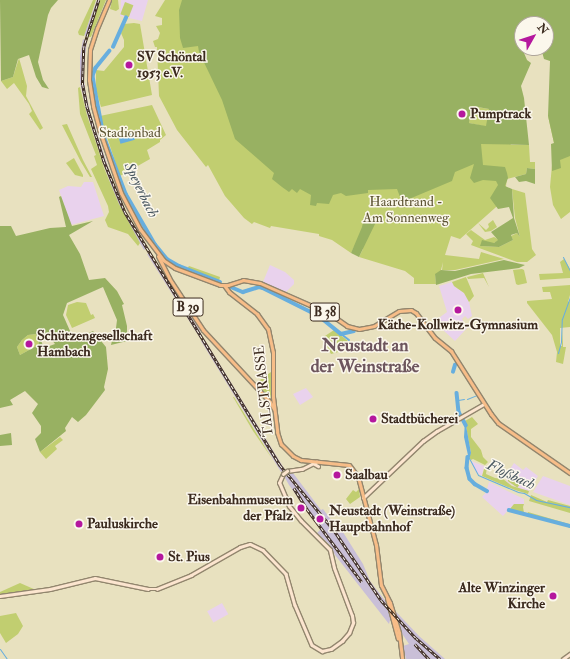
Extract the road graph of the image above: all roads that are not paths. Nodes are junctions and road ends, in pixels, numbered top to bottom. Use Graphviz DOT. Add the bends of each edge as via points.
graph roads {
  1 [pos="109,0"];
  2 [pos="157,253"];
  3 [pos="166,262"];
  4 [pos="164,267"];
  5 [pos="226,285"];
  6 [pos="273,397"];
  7 [pos="270,401"];
  8 [pos="484,404"];
  9 [pos="306,461"];
  10 [pos="314,462"];
  11 [pos="307,466"];
  12 [pos="318,466"];
  13 [pos="299,470"];
  14 [pos="570,473"];
  15 [pos="363,498"];
  16 [pos="0,596"];
  17 [pos="570,654"];
  18 [pos="402,659"];
  19 [pos="563,659"];
  1 -- 2 [label="main road, B 39" via="90,50 90,92 118,187 137,224"];
  2 -- 3 [label="main road, B 39"];
  2 -- 4 [label="main road"];
  3 -- 4 [label="main road"];
  3 -- 5 [label="main road, B 39" via="186,272"];
  4 -- 7 [label="main road, B 39" via="207,334"];
  5 -- 6 [label="main road, TALSTRASSE" via="229,292 257,314 268,329 274,352"];
  5 -- 8 [label="main road, B 38" via="243,280 260,283 330,314 347,326 362,329 374,326 399,311 414,312 454,356"];
  6 -- 7 [label="main road, TALSTRASSE"];
  6 -- 7 [label="main road"];
  7 -- 9 [label="main road, TALSTRASSE" via="278,437 294,457"];
  8 -- 14 [label="main road, B 38" via="500,424"];
  8 -- 15 [label="street" via="423,441"];
  9 -- 10 [label="main road"];
  9 -- 11 [label="street"];
  9 -- 13 [label="street"];
  10 -- 11 [label="street"];
  10 -- 12 [label="street"];
  10 -- 15 [label="main road" via="351,466 358,477"];
  11 -- 13 [label="street"];
  13 -- 16 [label="street, bridge" via="287,471 279,483 289,506 331,552 334,568 353,619 347,636 334,647 322,651 311,644 283,570 258,546 250,544 240,546 196,573 161,588 148,589 93,578 50,589"];
  15 -- 18 [label="main road" via="376,545 381,584 396,622"];
  17 -- 19 [label="street"];
}
